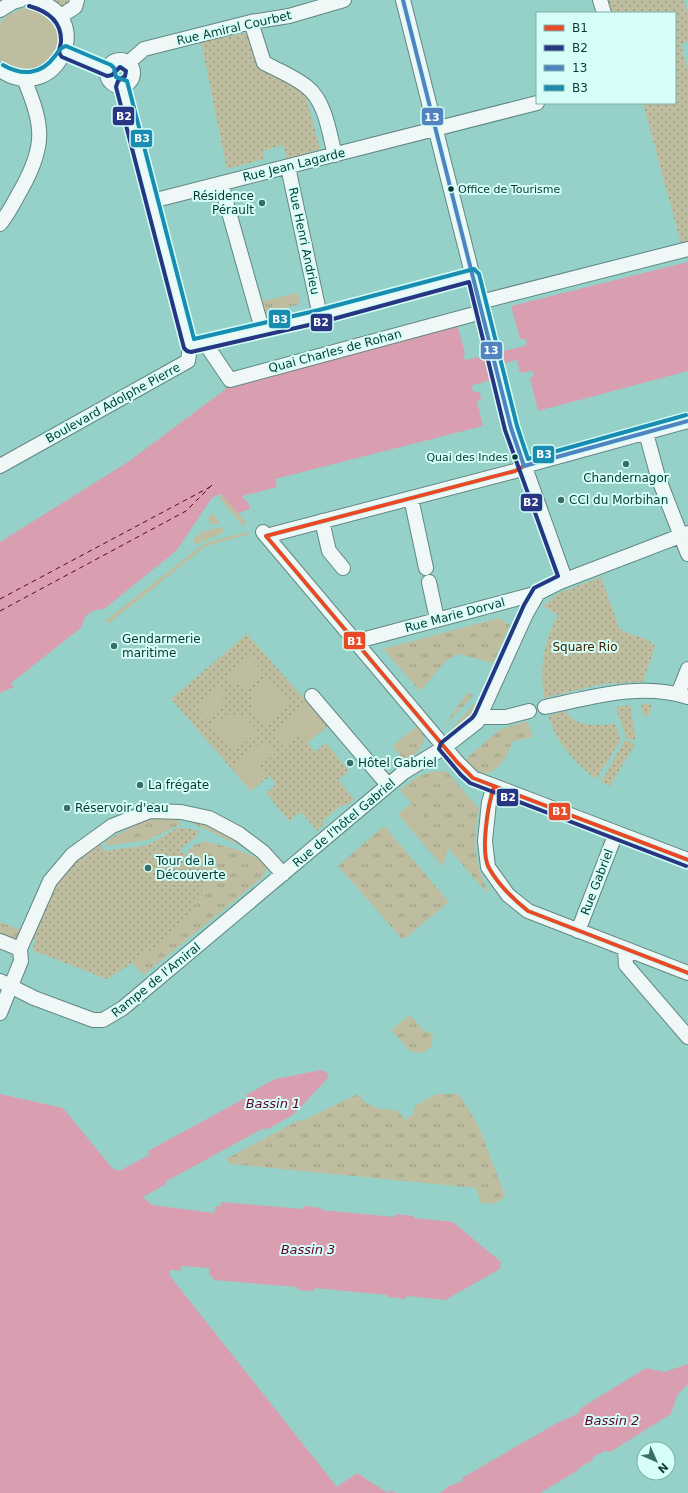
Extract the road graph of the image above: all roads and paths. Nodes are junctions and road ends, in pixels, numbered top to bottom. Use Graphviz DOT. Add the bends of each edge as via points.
graph roads {
  1 [pos="20,0"];
  2 [pos="77,0"];
  3 [pos="344,0"];
  4 [pos="403,0"];
  5 [pos="600,0"];
  6 [pos="38,1"];
  7 [pos="297,7"];
  8 [pos="0,10"];
  9 [pos="604,12"];
  10 [pos="61,16"];
  11 [pos="251,22"];
  12 [pos="65,52"];
  13 [pos="128,63"];
  14 [pos="0,70"];
  15 [pos="108,70"];
  16 [pos="25,81"];
  17 [pos="122,85"];
  18 [pos="536,104"];
  19 [pos="435,130"];
  20 [pos="335,155"];
  21 [pos="288,167"];
  22 [pos="221,184"];
  23 [pos="152,201"];
  24 [pos="0,224"];
  25 [pos="688,250"];
  26 [pos="473,275"];
  27 [pos="481,307"];
  28 [pos="320,316"];
  29 [pos="262,329"];
  30 [pos="205,343"];
  31 [pos="190,346"];
  32 [pos="688,421"];
  33 [pos="646,433"];
  34 [pos="0,466"];
  35 [pos="524,466"];
  36 [pos="411,498"];
  37 [pos="322,521"];
  38 [pos="684,535"];
  39 [pos="688,554"];
  40 [pos="343,568"];
  41 [pos="426,568"];
  42 [pos="566,579"];
  43 [pos="429,582"];
  44 [pos="538,593"];
  45 [pos="437,620"];
  46 [pos="354,642"];
  47 [pos="688,669"];
  48 [pos="312,696"];
  49 [pos="683,696"];
  50 [pos="545,707"];
  51 [pos="529,711"];
  52 [pos="480,717"];
  53 [pos="445,747"];
  54 [pos="388,785"];
  55 [pos="494,787"];
  56 [pos="616,833"];
  57 [pos="688,860"];
  58 [pos="283,874"];
  59 [pos="578,931"];
  60 [pos="0,941"];
  61 [pos="20,949"];
  62 [pos="625,949"];
  63 [pos="688,973"];
  64 [pos="6,984"];
  65 [pos="0,1013"];
  66 [pos="688,1037"];
  1 -- 8 [label="street"];
  2 -- 10 [label="street" via="75,7"];
  3 -- 7 [label="street, Rue Amiral Courbet"];
  4 -- 19 [label="street"];
  5 -- 9 [label="street"];
  6 -- 10 [label="street"];
  7 -- 11 [label="street, Rue Amiral Courbet"];
  10 -- 12 [label="street" via="67,35"];
  11 -- 13 [label="street, Rue Amiral Courbet" via="144,49"];
  11 -- 20 [label="street" via="264,63 307,86 313,92 324,114"];
  12 -- 15 [label="street"];
  12 -- 16 [label="street" via="58,64 47,73"];
  13 -- 15 [label="street" via="116,61"];
  13 -- 17 [label="street" via="132,69 132,76"];
  14 -- 16 [label="street"];
  15 -- 17 [label="street" via="110,80 115,85"];
  16 -- 24 [label="street" via="38,119 39,150 32,170"];
  17 -- 23 [label="street"];
  18 -- 19 [label="street, Rue Jean Lagarde"];
  19 -- 20 [label="street, Rue Jean Lagarde"];
  19 -- 26 [label="street"];
  20 -- 21 [label="street, Rue Jean Lagarde"];
  21 -- 22 [label="street, Rue Jean Lagarde"];
  21 -- 28 [label="street, Rue Henri Andrieu"];
  22 -- 23 [label="street, Rue Jean Lagarde"];
  22 -- 29 [label="street"];
  23 -- 31 [label="street"];
  25 -- 27 [label="street, Quai Charles de Rohan"];
  26 -- 27 [label="street"];
  26 -- 28 [label="street"];
  27 -- 30 [label="street, Quai Charles de Rohan" via="230,380"];
  27 -- 35 [label="street" via="511,428"];
  28 -- 29 [label="street"];
  29 -- 30 [label="street"];
  30 -- 31 [label="street"];
  31 -- 34 [label="street, Boulevard Adolphe Pierre" via="188,361 177,369"];
  32 -- 33 [label="street"];
  33 -- 35 [label="street"];
  33 -- 38 [label="street" via="658,477"];
  35 -- 36 [label="street" via="516,471"];
  35 -- 42 [label="street"];
  36 -- 37 [label="street"];
  36 -- 41 [label="street"];
  37 -- 40 [label="street" via="329,551"];
  37 -- 46 [label="street" via="264,534"];
  38 -- 39 [label="street"];
  38 -- 42 [label="street, Rue Marie Dorval"];
  42 -- 44 [label="street, Rue Marie Dorval"];
  43 -- 45 [label="street"];
  44 -- 45 [label="street, Rue Marie Dorval"];
  44 -- 52 [label="street"];
  45 -- 46 [label="street, Rue Marie Dorval"];
  46 -- 53 [label="street"];
  47 -- 49 [label="street"];
  48 -- 54 [label="street"];
  49 -- 50 [label="street" via="634,690"];
  51 -- 52 [label="street" via="506,717"];
  52 -- 53 [label="street, Rue de l'hôtel Gabriel"];
  53 -- 54 [label="street, Rue de l'hôtel Gabriel"];
  53 -- 55 [label="street" via="473,778"];
  54 -- 58 [label="street, Rue de l'hôtel Gabriel"];
  55 -- 56 [label="street"];
  55 -- 59 [label="street" via="489,802 485,841 488,867 508,895 528,911"];
  56 -- 57 [label="street"];
  56 -- 59 [label="street, Rue Gabriel"];
  58 -- 61 [label="street" via="263,852 239,834 209,818 181,812 150,811 112,826 72,855 50,881"];
  58 -- 64 [label="street, Rampe de l'Amiral" via="123,1008 103,1020 82,1017"];
  59 -- 62 [label="street"];
  60 -- 61 [label="street"];
  61 -- 64 [label="street" via="21,962"];
  62 -- 63 [label="street"];
  62 -- 66 [label="street" via="626,965"];
  64 -- 65 [label="street"];
}
